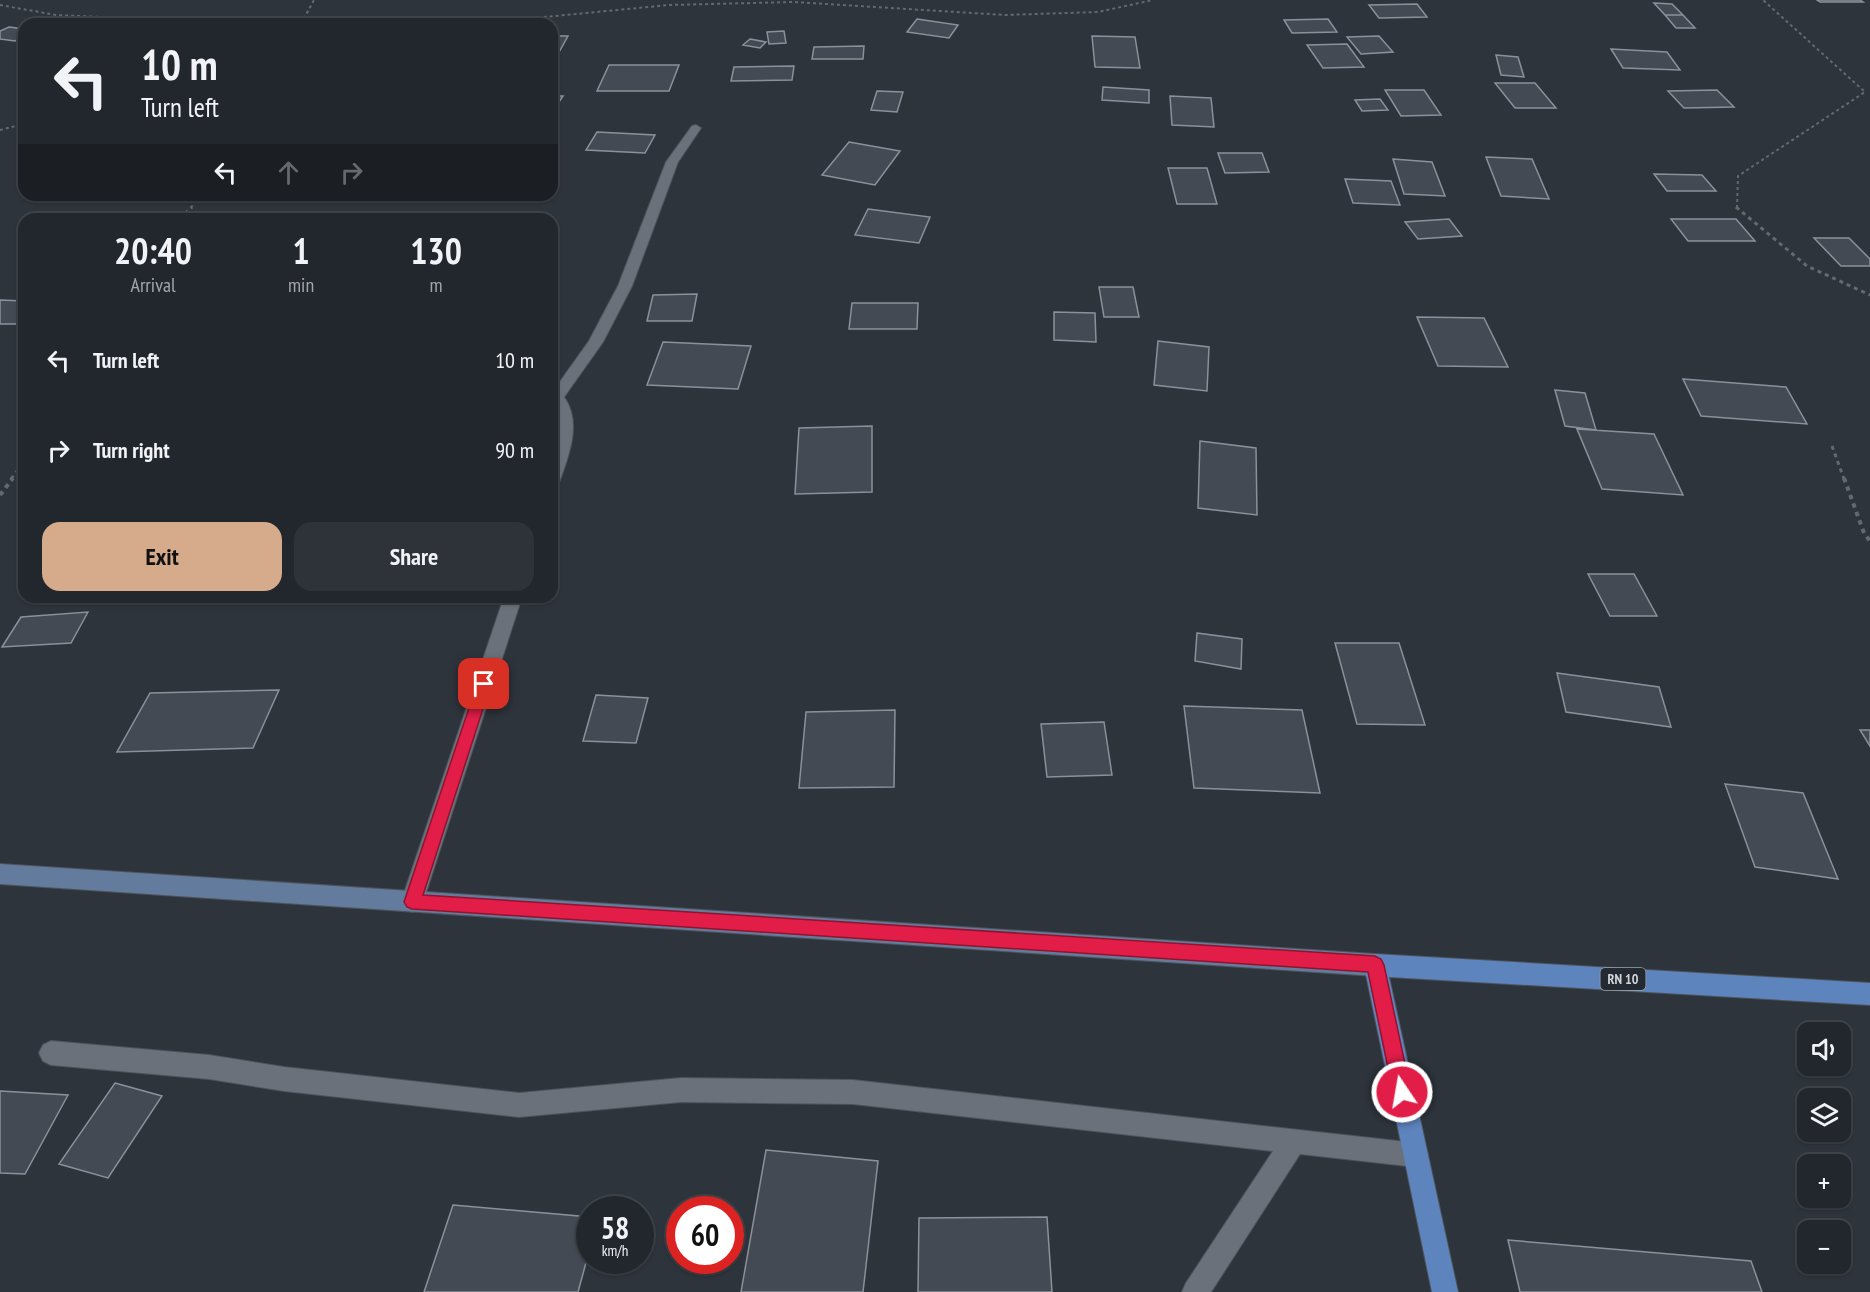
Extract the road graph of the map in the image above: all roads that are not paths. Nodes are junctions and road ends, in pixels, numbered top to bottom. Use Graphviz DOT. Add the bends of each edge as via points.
graph roads {
  1 [pos="696,128"];
  2 [pos="558,390"];
  3 [pos="558,403"];
  4 [pos="558,461"];
  5 [pos="511,603"];
  6 [pos="0,874"];
  7 [pos="412,902"];
  8 [pos="1375,965"];
  9 [pos="1870,994"];
  10 [pos="51,1053"];
  11 [pos="1294,1142"];
  12 [pos="1416,1155"];
  13 [pos="1195,1292"];
  14 [pos="1446,1292"];
  1 -- 2 [label="street" via="672,162 625,286 596,342"];
  3 -- 4 [label="street" via="567,422"];
  5 -- 7 [label="street"];
  6 -- 7 [label="street"];
  7 -- 8 [label="street"];
  8 -- 9 [label="main road, RN 10"];
  8 -- 12 [label="main road"];
  10 -- 11 [label="street" via="209,1067 519,1106 681,1090 853,1092"];
  11 -- 12 [label="street"];
  11 -- 13 [label="street"];
  12 -- 14 [label="main road"];
}
